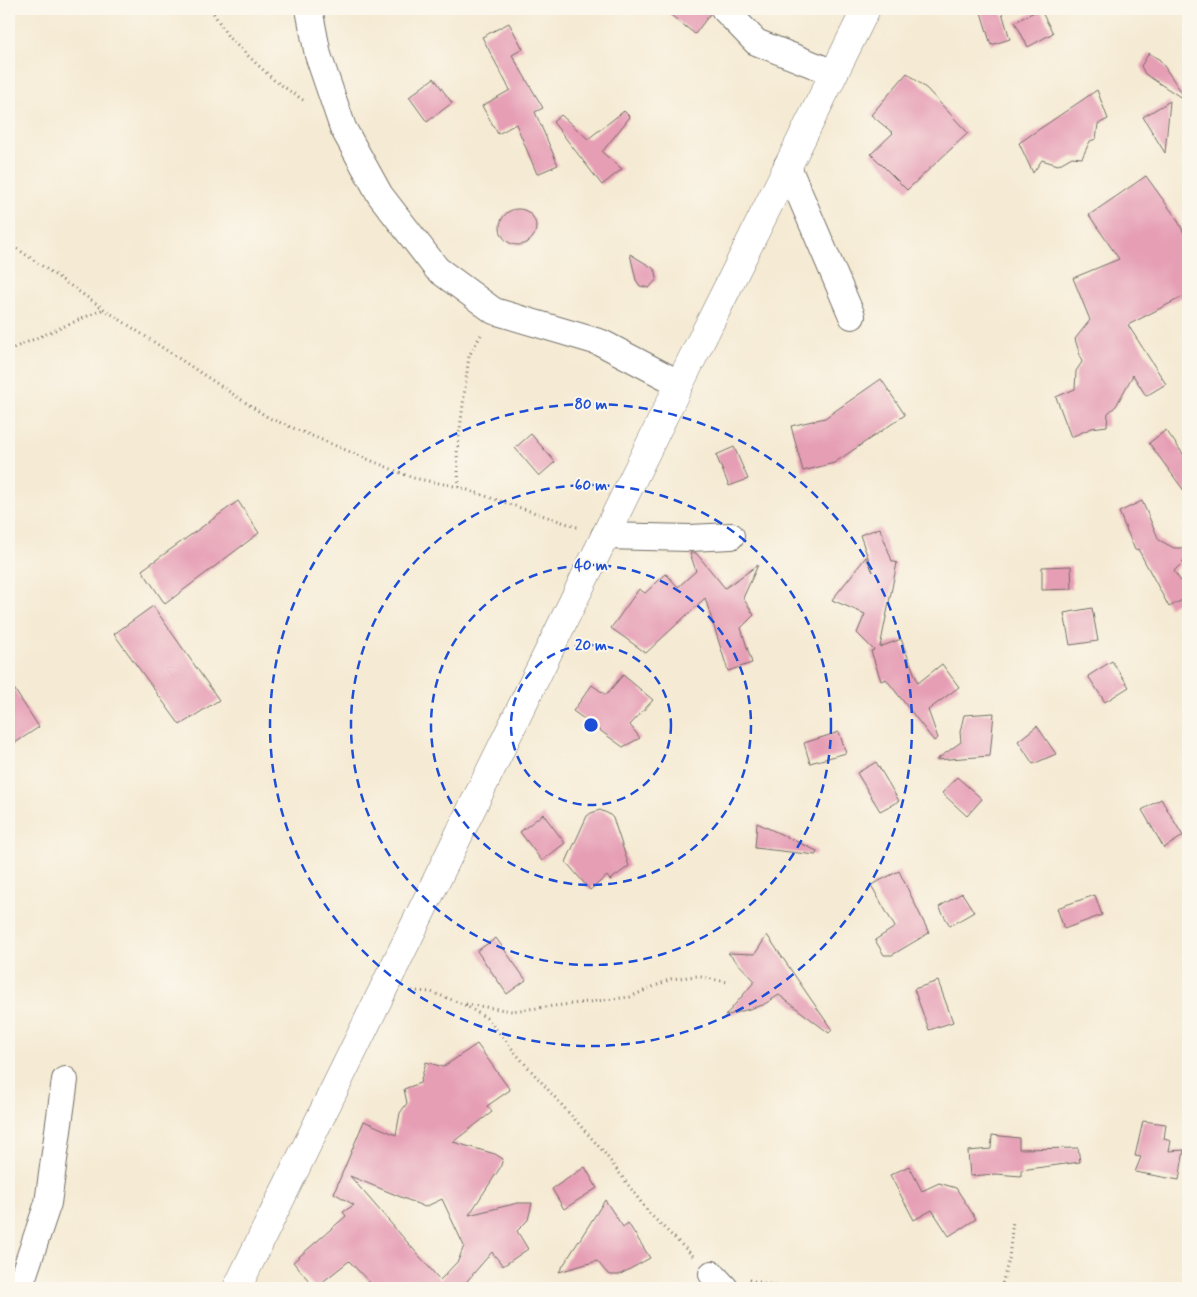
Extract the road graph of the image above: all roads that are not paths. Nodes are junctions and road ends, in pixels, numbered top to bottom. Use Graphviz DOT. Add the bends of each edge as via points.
graph roads {
  1 [pos="309,9"];
  2 [pos="724,9"];
  3 [pos="866,9"];
  4 [pos="834,73"];
  5 [pos="787,165"];
  6 [pos="852,316"];
  7 [pos="680,384"];
  8 [pos="604,536"];
  9 [pos="731,536"];
  10 [pos="64,1080"];
  11 [pos="17,1288"];
  12 [pos="237,1288"];
  1 -- 7 [label="street" via="318,55 343,128 380,195 437,269 494,311 602,343"];
  2 -- 4 [label="street" via="756,42"];
  3 -- 4 [label="main road"];
  4 -- 5 [label="main road"];
  5 -- 6 [label="street"];
  5 -- 7 [label="main road"];
  7 -- 8 [label="main road"];
  8 -- 9 [label="street"];
  8 -- 12 [label="main road"];
  10 -- 11 [label="street" via="48,1203"];
}
